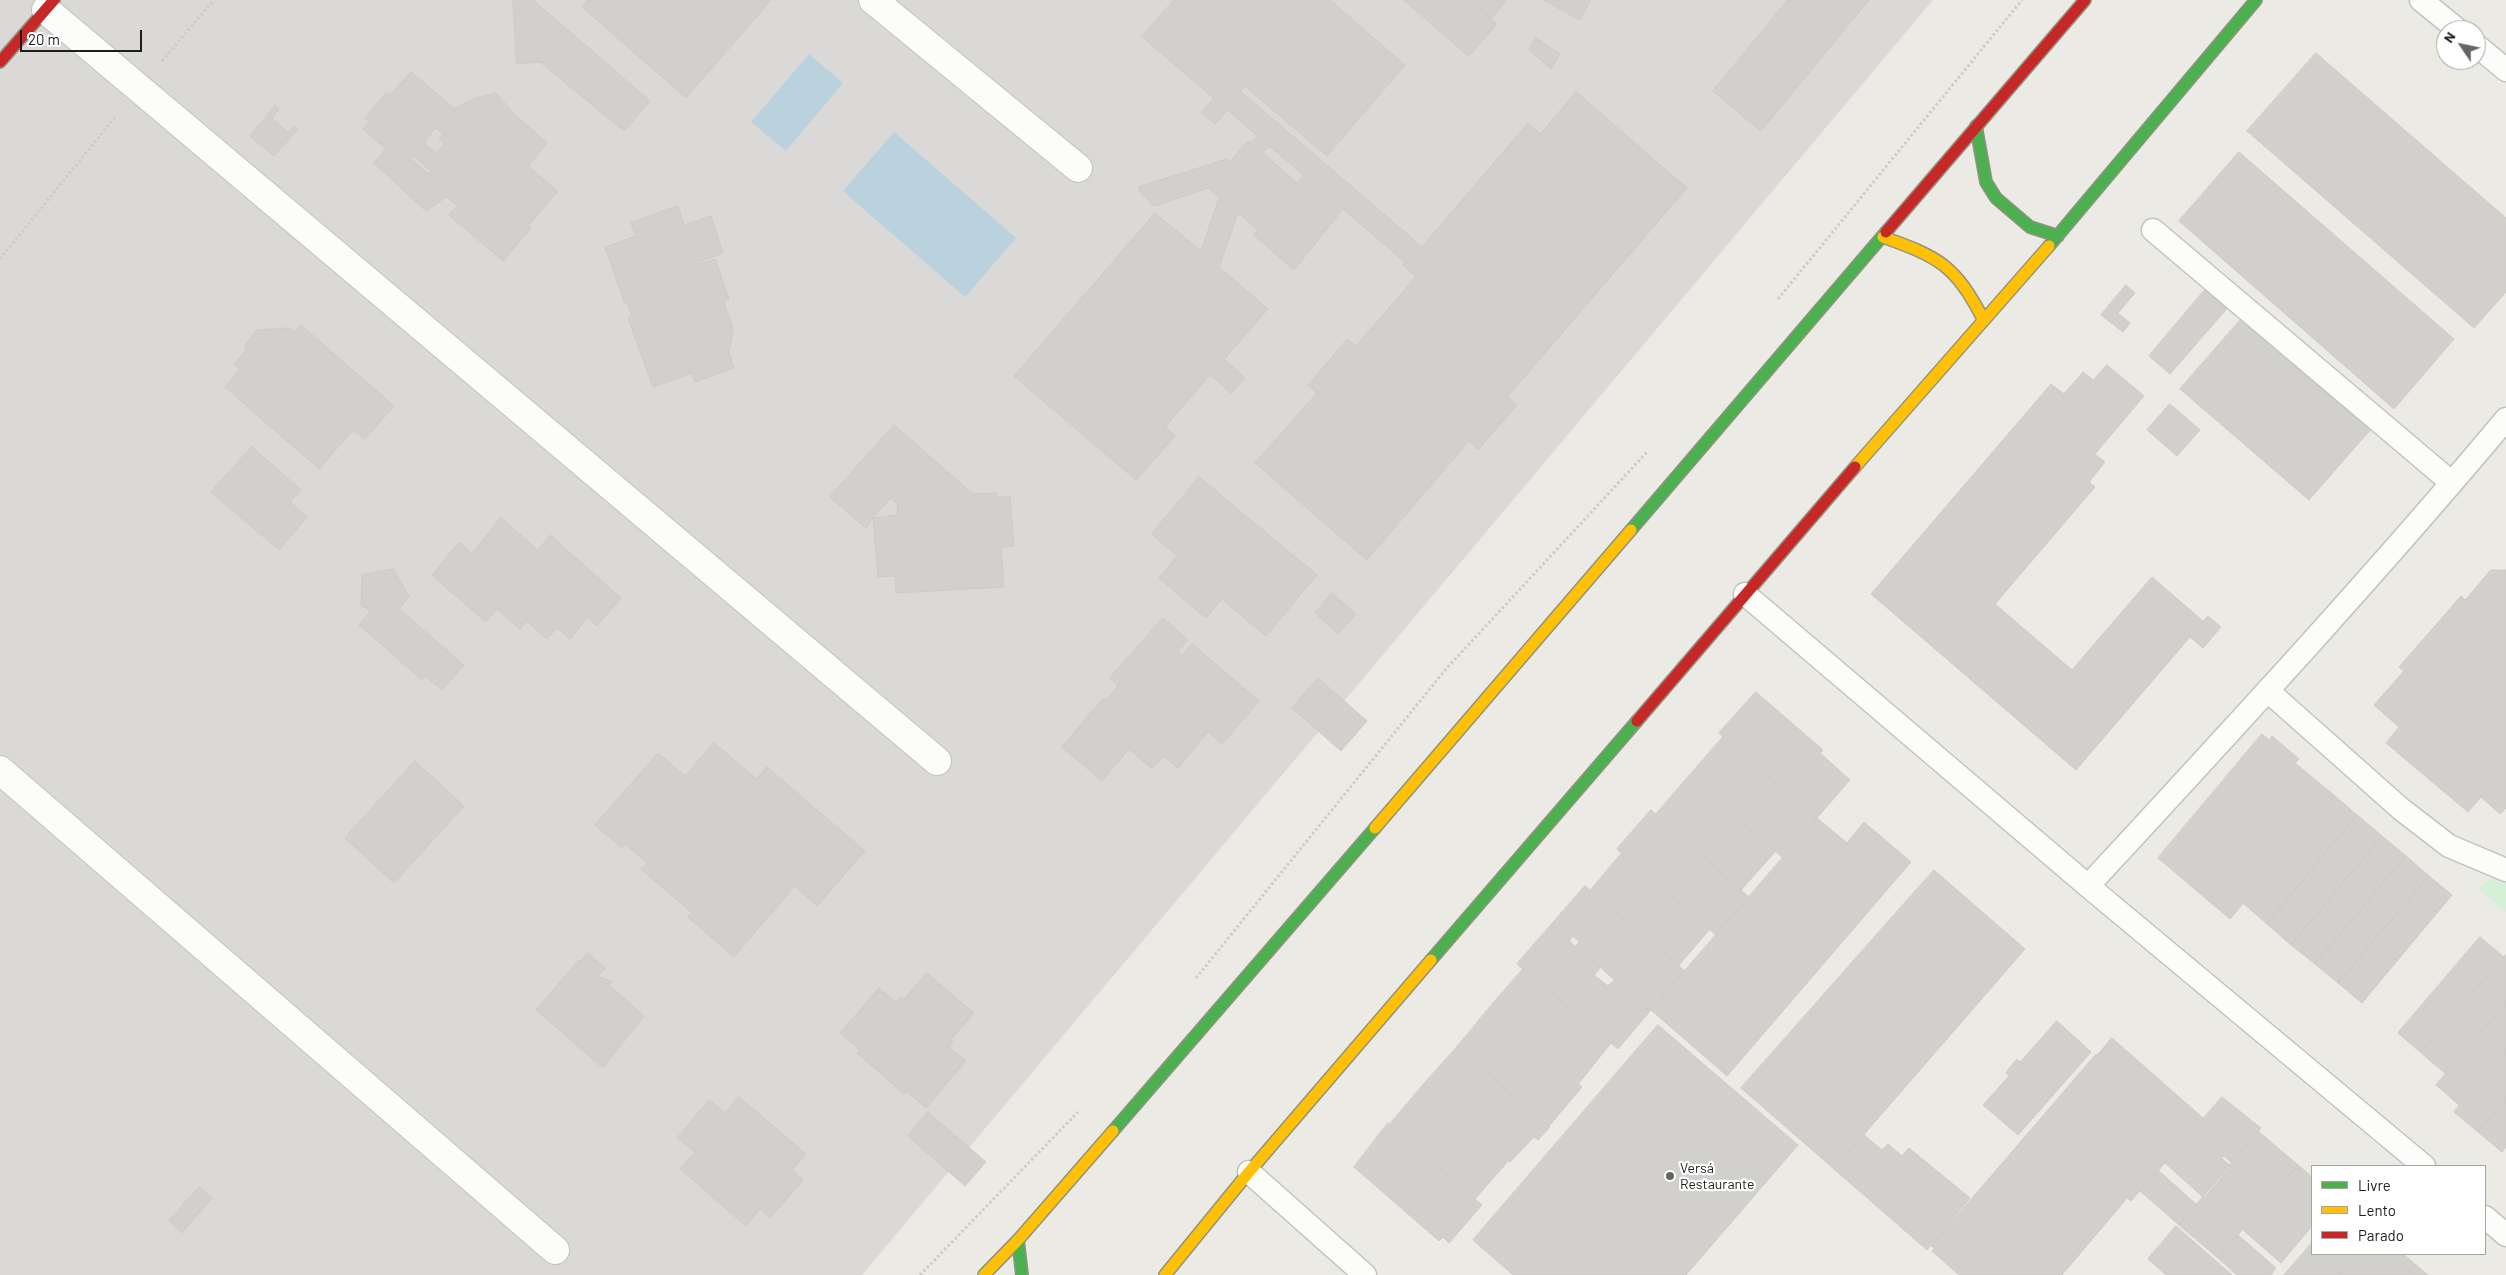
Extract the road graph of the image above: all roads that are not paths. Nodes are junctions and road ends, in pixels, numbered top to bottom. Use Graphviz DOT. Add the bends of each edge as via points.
graph roads {
  1 [pos="873,0"];
  2 [pos="2085,0"];
  3 [pos="2256,0"];
  4 [pos="2422,0"];
  5 [pos="50,5"];
  6 [pos="2446,20"];
  7 [pos="2486,53"];
  8 [pos="0,62"];
  9 [pos="2506,70"];
  10 [pos="1976,126"];
  11 [pos="1078,168"];
  12 [pos="2153,230"];
  13 [pos="2058,236"];
  14 [pos="1883,238"];
  15 [pos="1983,318"];
  16 [pos="2506,419"];
  17 [pos="2452,483"];
  18 [pos="1745,594"];
  19 [pos="2268,691"];
  20 [pos="937,761"];
  21 [pos="0,770"];
  22 [pos="2506,870"];
  23 [pos="2088,886"];
  24 [pos="2423,1165"];
  25 [pos="1249,1172"];
  26 [pos="2486,1218"];
  27 [pos="2506,1235"];
  28 [pos="1018,1240"];
  29 [pos="555,1250"];
  30 [pos="984,1275"];
  31 [pos="1022,1275"];
  32 [pos="1165,1275"];
  33 [pos="1365,1275"];
  1 -- 11 [label="street"];
  2 -- 10 [label="main road"];
  3 -- 13 [label="main road"];
  4 -- 6 [label="lane"];
  5 -- 8 [label="main road"];
  5 -- 20 [label="street" via="139,88"];
  7 -- 9 [label="lane"];
  10 -- 13 [label="main road" via="1986,182 1996,198 2030,227"];
  10 -- 14 [label="main road"];
  12 -- 17 [label="lane"];
  13 -- 15 [label="main road"];
  14 -- 15 [label="main road" via="1924,252 1957,272"];
  14 -- 28 [label="main road"];
  15 -- 18 [label="main road"];
  16 -- 17 [label="lane"];
  17 -- 19 [label="lane"];
  18 -- 23 [label="lane"];
  18 -- 25 [label="main road"];
  19 -- 22 [label="lane" via="2401,810 2449,846"];
  19 -- 23 [label="lane"];
  21 -- 29 [label="street"];
  23 -- 24 [label="lane"];
  25 -- 32 [label="main road"];
  25 -- 33 [label="lane"];
  26 -- 27 [label="lane"];
  28 -- 30 [label="main road"];
  28 -- 31 [label="main road"];
}
